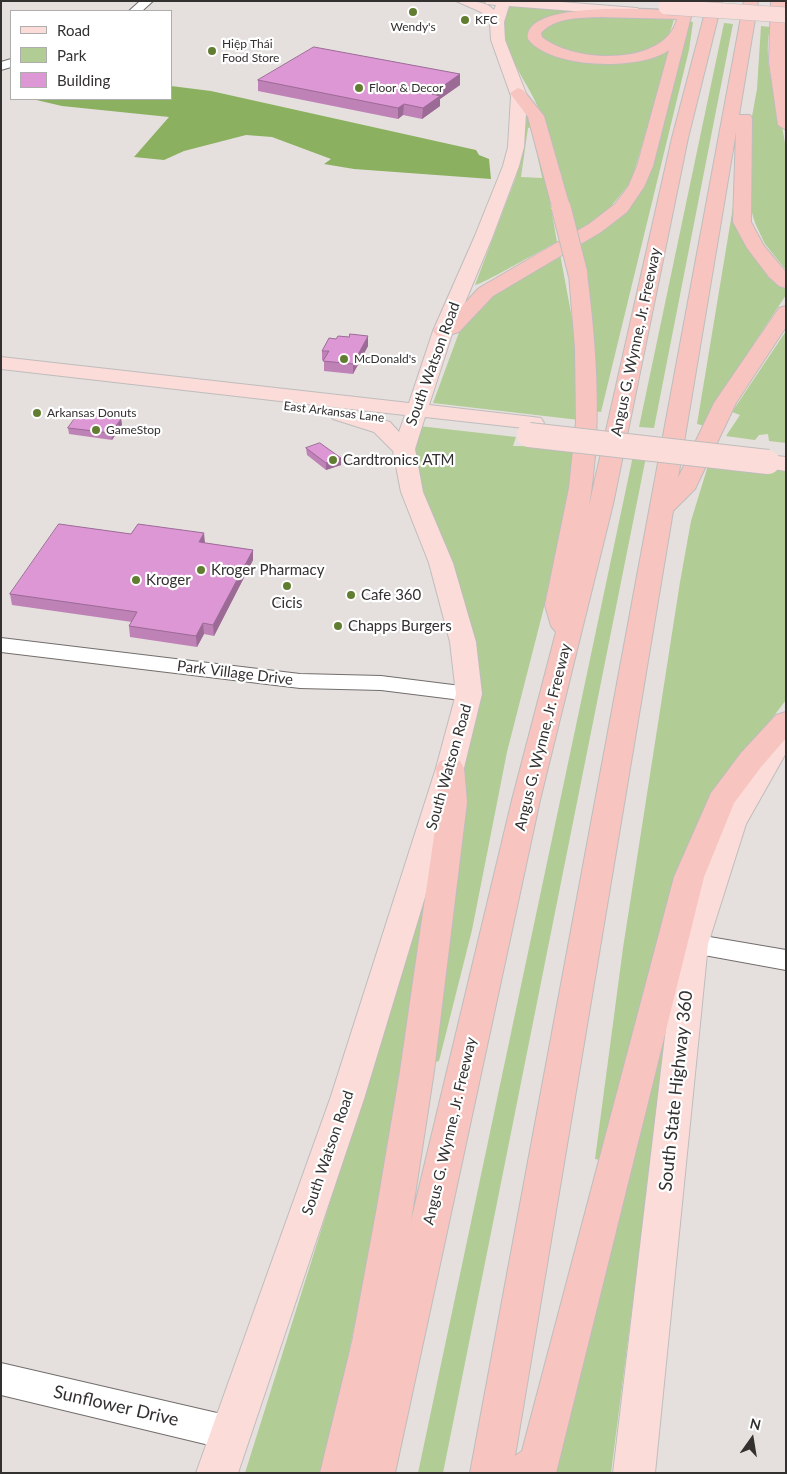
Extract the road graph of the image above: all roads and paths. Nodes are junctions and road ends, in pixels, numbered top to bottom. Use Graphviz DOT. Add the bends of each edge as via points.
graph roads {
  1 [pos="147,1"];
  2 [pos="462,1"];
  3 [pos="589,1"];
  4 [pos="688,1"];
  5 [pos="715,1"];
  6 [pos="751,1"];
  7 [pos="778,1"];
  8 [pos="499,2"];
  9 [pos="136,10"];
  10 [pos="786,15"];
  11 [pos="671,17"];
  12 [pos="498,22"];
  13 [pos="786,23"];
  14 [pos="518,93"];
  15 [pos="734,101"];
  16 [pos="786,125"];
  17 [pos="786,282"];
  18 [pos="782,319"];
  19 [pos="442,331"];
  20 [pos="1,363"];
  21 [pos="1,374"];
  22 [pos="424,385"];
  23 [pos="332,406"];
  24 [pos="414,416"];
  25 [pos="404,449"];
  26 [pos="777,457"];
  27 [pos="662,508"];
  28 [pos="568,637"];
  29 [pos="1,645"];
  30 [pos="469,694"];
  31 [pos="786,721"];
  32 [pos="786,728"];
  33 [pos="450,768"];
  34 [pos="692,944"];
  35 [pos="786,960"];
  36 [pos="1,1380"];
  37 [pos="230,1433"];
  38 [pos="217,1473"];
  39 [pos="341,1473"];
  40 [pos="374,1473"];
  41 [pos="491,1473"];
  42 [pos="526,1473"];
  43 [pos="634,1473"];
  1 -- 9 [label="street"];
  2 -- 12 [label="main road" via="486,10"];
  3 -- 11 [label="main road"];
  4 -- 11 [label="highway"];
  5 -- 28 [label="highway, Angus G. Wynne, Jr. Freeway" via="680,138 641,325"];
  6 -- 15 [label="highway"];
  7 -- 16 [label="highway" via="776,62"];
  8 -- 11 [label="main road"];
  8 -- 12 [label="main road, South Watson Road"];
  10 -- 11 [label="main road, bridge"];
  11 -- 11 [label="highway" via="663,48 626,58 553,52 535,39 534,33 540,24 565,16 595,13"];
  11 -- 13 [label="main road"];
  11 -- 19 [label="highway" via="640,179 621,208 594,228 486,292 452,328"];
  12 -- 14 [label="main road, South Watson Road" via="498,40"];
  14 -- 19 [label="main road, South Watson Road" via="516,147 511,166 484,238"];
  14 -- 28 [label="highway, bridge" via="536,116 578,274 585,334 587,414 583,471 557,605"];
  15 -- 17 [label="highway" via="745,110 742,222 756,248"];
  15 -- 27 [label="highway"];
  18 -- 27 [label="highway" via="725,403 684,489"];
  19 -- 22 [label="main road, South Watson Road"];
  20 -- 23 [label="main road, East Arkansas Lane"];
  21 -- 23 [label="main road, East Arkansas Lane"];
  22 -- 23 [label="main road" via="377,399"];
  22 -- 24 [label="main road, South Watson Road"];
  23 -- 24 [label="main road, East Arkansas Lane"];
  23 -- 25 [label="main road" via="382,427"];
  24 -- 25 [label="main road, South Watson Road"];
  24 -- 26 [label="main road, East Arkansas Lane, bridge"];
  25 -- 30 [label="main road, South Watson Road" via="412,492 441,563 463,642"];
  27 -- 41 [label="highway"];
  28 -- 40 [label="highway, Angus G. Wynne, Jr. Freeway" via="520,829"];
  29 -- 30 [label="street, Park Village Drive" via="300,681 381,683"];
  30 -- 33 [label="main road, South Watson Road"];
  31 -- 42 [label="highway" via="721,800 689,877 539,1464"];
  32 -- 34 [label="main road, South State Highway 360" via="731,824"];
  33 -- 37 [label="main road, South Watson Road" via="347,1099"];
  33 -- 39 [label="highway" via="453,802 416,1081 372,1342"];
  34 -- 35 [label="street"];
  34 -- 43 [label="main road, South State Highway 360"];
  36 -- 37 [label="street, Sunflower Drive"];
  37 -- 38 [label="main road, South Watson Road"];
}
